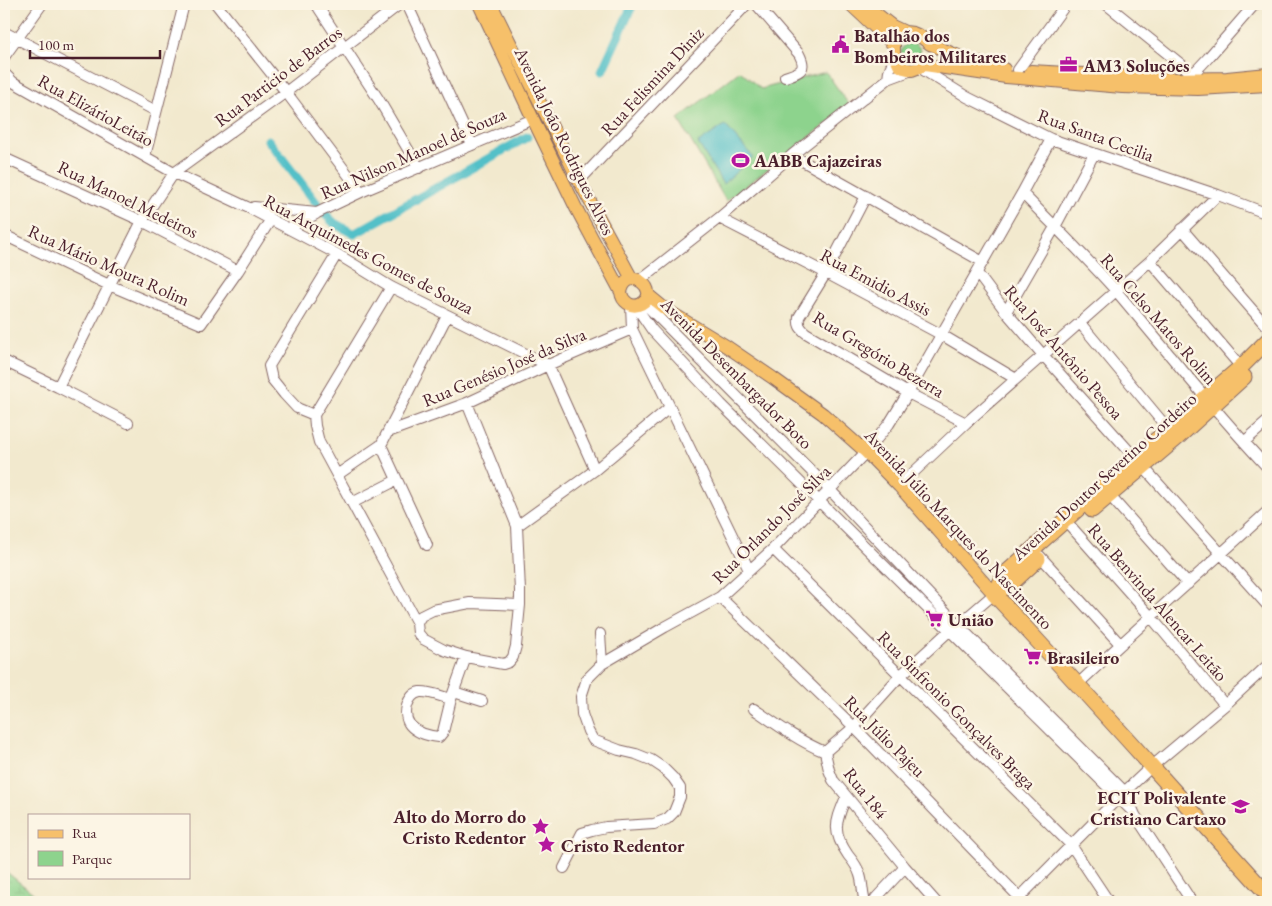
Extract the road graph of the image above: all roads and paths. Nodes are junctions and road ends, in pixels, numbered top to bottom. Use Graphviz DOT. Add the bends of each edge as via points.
graph roads {
  1 [pos="42,4"];
  2 [pos="184,4"];
  3 [pos="216,4"];
  4 [pos="316,4"];
  5 [pos="400,4"];
  6 [pos="407,4"];
  7 [pos="479,4"];
  8 [pos="490,4"];
  9 [pos="748,4"];
  10 [pos="756,4"];
  11 [pos="850,4"];
  12 [pos="864,4"];
  13 [pos="1066,4"];
  14 [pos="1106,4"];
  15 [pos="1254,4"];
  16 [pos="4,32"];
  17 [pos="905,32"];
  18 [pos="17,39"];
  19 [pos="930,44"];
  20 [pos="344,46"];
  21 [pos="895,51"];
  22 [pos="4,57"];
  23 [pos="919,68"];
  24 [pos="1018,70"];
  25 [pos="4,73"];
  26 [pos="1268,74"];
  27 [pos="1195,76"];
  28 [pos="785,77"];
  29 [pos="888,79"];
  30 [pos="8,81"];
  31 [pos="1268,85"];
  32 [pos="286,92"];
  33 [pos="156,111"];
  34 [pos="533,119"];
  35 [pos="1051,139"];
  36 [pos="472,145"];
  37 [pos="1094,154"];
  38 [pos="792,155"];
  39 [pos="145,156"];
  40 [pos="4,158"];
  41 [pos="419,168"];
  42 [pos="174,173"];
  43 [pos="579,181"];
  44 [pos="361,192"];
  45 [pos="1022,193"];
  46 [pos="1218,195"];
  47 [pos="866,196"];
  48 [pos="247,207"];
  49 [pos="318,213"];
  50 [pos="1268,214"];
  51 [pos="719,218"];
  52 [pos="271,219"];
  53 [pos="142,221"];
  54 [pos="1056,227"];
  55 [pos="289,228"];
  56 [pos="1182,229"];
  57 [pos="4,235"];
  58 [pos="337,254"];
  59 [pos="1150,261"];
  60 [pos="983,262"];
  61 [pos="238,271"];
  62 [pos="826,273"];
  63 [pos="977,273"];
  64 [pos="636,280"];
  65 [pos="109,285"];
  66 [pos="391,287"];
  67 [pos="1115,290"];
  68 [pos="621,292"];
  69 [pos="639,302"];
  70 [pos="1006,312"];
  71 [pos="447,316"];
  72 [pos="1080,324"];
  73 [pos="1268,328"];
  74 [pos="632,329"];
  75 [pos="942,335"];
  76 [pos="1268,340"];
  77 [pos="1268,353"];
  78 [pos="1043,355"];
  79 [pos="700,358"];
  80 [pos="4,361"];
  81 [pos="548,365"];
  82 [pos="1241,367"];
  83 [pos="688,370"];
  84 [pos="1016,379"];
  85 [pos="58,387"];
  86 [pos="908,393"];
  87 [pos="1209,401"];
  88 [pos="467,403"];
  89 [pos="669,408"];
  90 [pos="314,415"];
  91 [pos="1268,421"];
  92 [pos="128,423"];
  93 [pos="966,423"];
  94 [pos="1168,430"];
  95 [pos="388,432"];
  96 [pos="1244,442"];
  97 [pos="382,445"];
  98 [pos="866,452"];
  99 [pos="1139,462"];
  100 [pos="1268,468"];
  101 [pos="595,470"];
  102 [pos="336,475"];
  103 [pos="397,480"];
  104 [pos="899,486"];
  105 [pos="830,490"];
  106 [pos="1110,496"];
  107 [pos="819,501"];
  108 [pos="352,503"];
  109 [pos="1268,511"];
  110 [pos="1070,524"];
  111 [pos="517,526"];
  112 [pos="427,545"];
  113 [pos="773,549"];
  114 [pos="1222,553"];
  115 [pos="1040,556"];
  116 [pos="749,570"];
  117 [pos="1188,584"];
  118 [pos="994,594"];
  119 [pos="720,597"];
  120 [pos="520,605"];
  121 [pos="1268,606"];
  122 [pos="1151,617"];
  123 [pos="417,623"];
  124 [pos="953,628"];
  125 [pos="600,634"];
  126 [pos="1120,644"];
  127 [pos="466,657"];
  128 [pos="602,664"];
  129 [pos="1268,665"];
  130 [pos="900,676"];
  131 [pos="1078,684"];
  132 [pos="453,696"];
  133 [pos="482,701"];
  134 [pos="1225,705"];
  135 [pos="754,709"];
  136 [pos="854,727"];
  137 [pos="825,752"];
  138 [pos="1151,767"];
  139 [pos="1122,795"];
  140 [pos="846,796"];
  141 [pos="1071,845"];
  142 [pos="904,867"];
  143 [pos="564,868"];
  144 [pos="1268,896"];
  145 [pos="1020,901"];
  146 [pos="864,902"];
  147 [pos="874,902"];
  148 [pos="936,902"];
  149 [pos="1109,902"];
  150 [pos="1192,902"];
  1 -- 18 [label="street"];
  2 -- 33 [label="street"];
  3 -- 32 [label="street"];
  4 -- 20 [label="street"];
  5 -- 20 [label="street, Rua Particio de Barros"];
  6 -- 36 [label="street"];
  7 -- 34 [label="main road, Avenida João Rodrigues Alves"];
  8 -- 43 [label="main road, Avenida João Rodrigues Alves"];
  9 -- 43 [label="street, Rua Felismina Diniz"];
  10 -- 28 [label="street" via="803,62 799,72"];
  11 -- 21 [label="main road"];
  12 -- 17 [label="main road"];
  13 -- 24 [label="street"];
  14 -- 27 [label="street"];
  15 -- 27 [label="street"];
  16 -- 18 [label="street"];
  17 -- 19 [label="main road" via="920,36"];
  17 -- 21 [label="main road" via="898,38"];
  18 -- 22 [label="street"];
  18 -- 33 [label="street"];
  19 -- 23 [label="main road" via="930,53"];
  19 -- 24 [label="main road" via="970,61"];
  20 -- 32 [label="street, Rua Particio de Barros"];
  20 -- 41 [label="street"];
  21 -- 23 [label="main road" via="904,68"];
  21 -- 29 [label="street"];
  23 -- 29 [label="street"];
  23 -- 31 [label="main road" via="1122,87"];
  23 -- 35 [label="street, Rua Santa Cecilia" via="967,97"];
  24 -- 27 [label="main road" via="1171,79"];
  25 -- 30 [label="street, Rua ElizárioLeitão"];
  26 -- 27 [label="main road" via="1227,78"];
  29 -- 38 [label="street"];
  30 -- 39 [label="street, Rua ElizárioLeitão"];
  32 -- 42 [label="street, Rua Particio de Barros"];
  32 -- 44 [label="street"];
  33 -- 39 [label="street"];
  34 -- 36 [label="street, Rua Nilson Manoel de Souza"];
  34 -- 68 [label="main road, Avenida João Rodrigues Alves"];
  35 -- 37 [label="street, Rua Santa Cecilia"];
  35 -- 45 [label="street, Rua Orlando José Silva"];
  36 -- 41 [label="street, Rua Nilson Manoel de Souza"];
  37 -- 46 [label="street, Rua Santa Cecilia"];
  37 -- 54 [label="street"];
  38 -- 47 [label="street"];
  38 -- 51 [label="street"];
  39 -- 42 [label="street, Rua ElizárioLeitão"];
  40 -- 53 [label="street, Rua Manoel Medeiros"];
  41 -- 44 [label="street, Rua Nilson Manoel de Souza"];
  42 -- 48 [label="street, Rua Arquimedes Gomes de Souza"];
  42 -- 53 [label="street"];
  43 -- 64 [label="main road, Avenida João Rodrigues Alves"];
  44 -- 49 [label="street, Rua Nilson Manoel de Souza"];
  45 -- 54 [label="street, Rua Celso Matos Rolim"];
  45 -- 60 [label="street, Rua Orlando José Silva"];
  46 -- 50 [label="street, Rua Santa Cecilia"];
  46 -- 56 [label="street"];
  47 -- 60 [label="street"];
  47 -- 62 [label="street, Rua Gregório Bezerra"];
  48 -- 49 [label="street, Rua Nilson Manoel de Souza"];
  48 -- 52 [label="street, Rua Arquimedes Gomes de Souza"];
  49 -- 55 [label="street"];
  51 -- 62 [label="street, Rua Emidio Assis"];
  51 -- 64 [label="street"];
  52 -- 55 [label="street, Rua Arquimedes Gomes de Souza"];
  52 -- 61 [label="street"];
  53 -- 61 [label="street, Rua Manoel Medeiros"];
  53 -- 65 [label="street"];
  54 -- 67 [label="street, Rua Celso Matos Rolim"];
  54 -- 70 [label="street"];
  55 -- 58 [label="street, Rua Arquimedes Gomes de Souza"];
  56 -- 59 [label="street"];
  56 -- 73 [label="street"];
  57 -- 65 [label="street, Rua Mário Moura Rolim"];
  58 -- 66 [label="street, Rua Arquimedes Gomes de Souza"];
  58 -- 90 [label="street" via="269,366 272,378 284,394 297,408"];
  59 -- 67 [label="street"];
  59 -- 82 [label="street, Rua Celso Matos Rolim"];
  60 -- 63 [label="street, Rua Orlando José Silva"];
  61 -- 65 [label="street, Rua Mário Moura Rolim" via="201,324"];
  62 -- 75 [label="street, Rua Emidio Assis"];
  62 -- 86 [label="street, Rua Gregório Bezerra" via="799,317 800,329"];
  63 -- 70 [label="street, Rua José Antônio Pessoa"];
  63 -- 75 [label="street, Rua Orlando José Silva"];
  64 -- 68 [label="main road" via="624,284"];
  64 -- 69 [label="main road" via="646,286"];
  65 -- 85 [label="street"];
  66 -- 71 [label="street, Rua Arquimedes Gomes de Souza"];
  66 -- 90 [label="street"];
  67 -- 72 [label="street"];
  67 -- 87 [label="street, Rua Celso Matos Rolim"];
  68 -- 69 [label="main road" via="624,300"];
  69 -- 74 [label="street"];
  69 -- 79 [label="street, Avenida Desembargador Boto"];
  69 -- 83 [label="street, Avenida Desembargador Boto" via="652,330"];
  69 -- 98 [label="main road, Avenida Júlio Marques do Nascimento" via="665,309 726,346 823,414"];
  70 -- 78 [label="street, Rua José Antônio Pessoa"];
  71 -- 81 [label="street, Rua Arquimedes Gomes de Souza"];
  71 -- 95 [label="street"];
  72 -- 78 [label="street"];
  72 -- 94 [label="street"];
  74 -- 81 [label="street, Rua Genésio José da Silva"];
  74 -- 89 [label="street"];
  75 -- 84 [label="street, Rua Emidio Assis"];
  75 -- 86 [label="street, Rua Orlando José Silva"];
  76 -- 82 [label="highway, Avenida Doutor Severino Cordeiro"];
  77 -- 87 [label="highway, Avenida Doutor Severino Cordeiro"];
  78 -- 84 [label="street"];
  78 -- 99 [label="street, Rua José Antônio Pessoa"];
  79 -- 83 [label="street"];
  79 -- 105 [label="street, Avenida Desembargador Boto"];
  80 -- 85 [label="street"];
  81 -- 88 [label="street, Rua Genésio José da Silva"];
  81 -- 101 [label="street"];
  82 -- 87 [label="highway, Avenida Doutor Severino Cordeiro"];
  83 -- 107 [label="street, Avenida Desembargador Boto"];
  84 -- 93 [label="street"];
  85 -- 92 [label="street"];
  86 -- 93 [label="street, Rua Gregório Bezerra"];
  86 -- 98 [label="street, Rua Orlando José Silva"];
  87 -- 94 [label="highway, Avenida Doutor Severino Cordeiro"];
  87 -- 96 [label="street, Rua Celso Matos Rolim"];
  87 -- 99 [label="highway, Avenida Doutor Severino Cordeiro" via="1177,438"];
  88 -- 95 [label="street, Rua Genésio José da Silva"];
  88 -- 111 [label="street"];
  89 -- 101 [label="street"];
  89 -- 116 [label="street"];
  90 -- 102 [label="street" via="319,442"];
  91 -- 96 [label="street"];
  93 -- 104 [label="street"];
  94 -- 99 [label="highway, Avenida Doutor Severino Cordeiro"];
  95 -- 97 [label="street"];
  96 -- 100 [label="street, Rua Celso Matos Rolim"];
  97 -- 102 [label="street"];
  97 -- 103 [label="street"];
  98 -- 104 [label="main road, Avenida Júlio Marques do Nascimento"];
  98 -- 105 [label="street, Rua Orlando José Silva"];
  99 -- 106 [label="highway, Avenida Doutor Severino Cordeiro"];
  99 -- 110 [label="highway, Avenida Doutor Severino Cordeiro"];
  99 -- 114 [label="street, Rua José Antônio Pessoa"];
  101 -- 111 [label="street"];
  102 -- 108 [label="street"];
  103 -- 108 [label="street"];
  103 -- 112 [label="street"];
  104 -- 118 [label="main road, Avenida Júlio Marques do Nascimento"];
  105 -- 107 [label="street, Rua Orlando José Silva"];
  105 -- 124 [label="street, Avenida Desembargador Boto"];
  106 -- 110 [label="highway, Avenida Doutor Severino Cordeiro"];
  106 -- 117 [label="street"];
  107 -- 113 [label="street, Rua Orlando José Silva"];
  107 -- 124 [label="street, Avenida Desembargador Boto"];
  108 -- 123 [label="street"];
  109 -- 114 [label="street"];
  110 -- 115 [label="highway, Avenida Doutor Severino Cordeiro"];
  110 -- 118 [label="highway, Avenida Doutor Severino Cordeiro" via="1006,574"];
  110 -- 122 [label="street, Rua Benvinda Alencar Leitão"];
  111 -- 120 [label="street"];
  113 -- 116 [label="street, Rua Orlando José Silva"];
  113 -- 130 [label="street, Rua Sinfronio Gonçalves Braga"];
  114 -- 117 [label="street"];
  114 -- 121 [label="street, Rua José Antônio Pessoa"];
  115 -- 118 [label="highway, Avenida Doutor Severino Cordeiro" via="1014,581"];
  115 -- 126 [label="street"];
  116 -- 119 [label="street, Rua Orlando José Silva"];
  117 -- 122 [label="street"];
  118 -- 124 [label="street"];
  118 -- 131 [label="highway, Avenida Júlio Marques do Nascimento"];
  119 -- 128 [label="street, Rua Orlando José Silva"];
  119 -- 136 [label="street, Rua Júlio Pajeu"];
  120 -- 123 [label="street" via="470,603 433,610 421,616"];
  120 -- 127 [label="street" via="516,646 509,662 503,664"];
  122 -- 126 [label="street"];
  122 -- 134 [label="street, Rua Benvinda Alencar Leitão"];
  123 -- 127 [label="street" via="418,633 423,639"];
  124 -- 130 [label="street"];
  124 -- 139 [label="street, Avenida Desembargador Boto"];
  125 -- 128 [label="street"];
  126 -- 131 [label="street"];
  127 -- 132 [label="street"];
  128 -- 143 [label="street, Rua Orlando José Silva" via="587,679 581,697 582,714 593,740 651,760 673,778 680,788 680,798 674,812 654,824 606,827 582,833"];
  129 -- 134 [label="street"];
  130 -- 136 [label="street"];
  130 -- 141 [label="street, Rua Sinfronio Gonçalves Braga"];
  131 -- 138 [label="highway, Avenida Júlio Marques do Nascimento"];
  132 -- 132 [label="street" via="439,736 424,734 408,721 407,705 416,693"];
  132 -- 133 [label="street"];
  134 -- 138 [label="street"];
  135 -- 137 [label="street" via="795,737"];
  136 -- 137 [label="street"];
  136 -- 145 [label="street, Rua Júlio Pajeu"];
  137 -- 140 [label="street, Rua 184" via="833,780"];
  138 -- 139 [label="street"];
  138 -- 144 [label="highway, Avenida Júlio Marques do Nascimento"];
  139 -- 141 [label="street"];
  139 -- 150 [label="street, Avenida Desembargador Boto"];
  140 -- 142 [label="street, Rua 184"];
  140 -- 146 [label="street" via="836,832 860,875"];
  141 -- 145 [label="street"];
  141 -- 149 [label="street, Rua Sinfronio Gonçalves Braga"];
  142 -- 147 [label="street"];
  142 -- 148 [label="street, Rua 184"];
}
